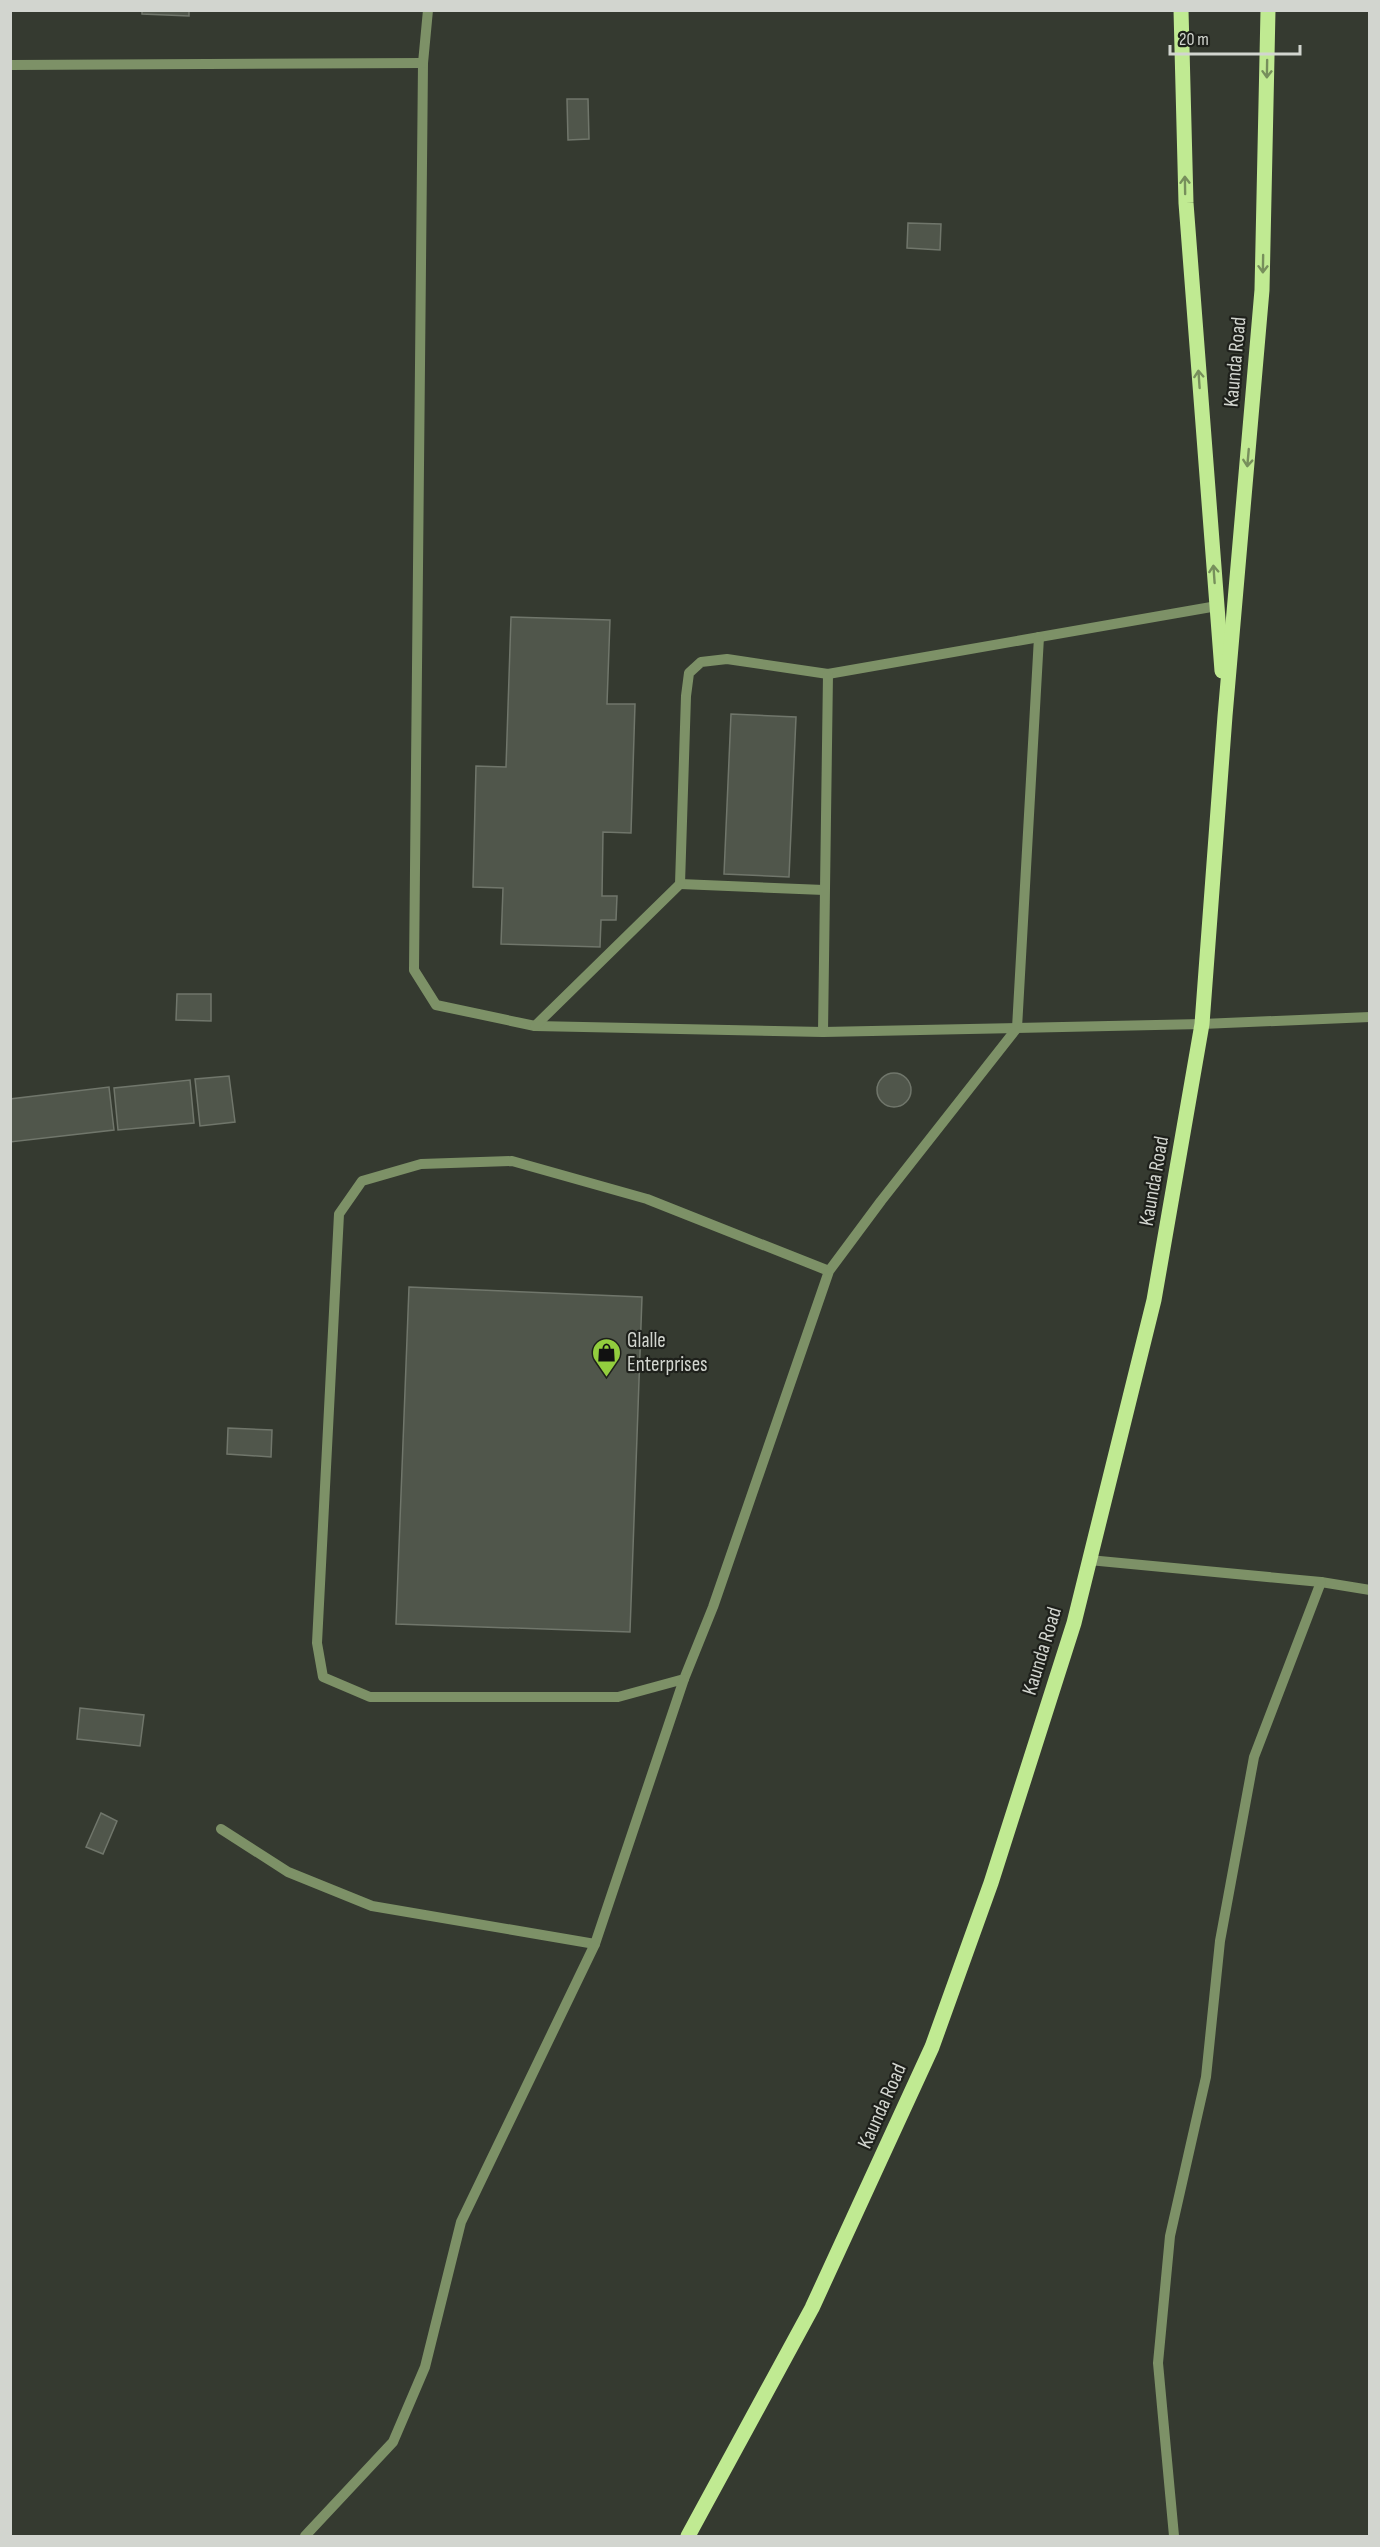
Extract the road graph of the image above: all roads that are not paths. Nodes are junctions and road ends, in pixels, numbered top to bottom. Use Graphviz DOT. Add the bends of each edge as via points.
graph roads {
  1 [pos="429,10"];
  2 [pos="1181,10"];
  3 [pos="1268,10"];
  4 [pos="423,63"];
  5 [pos="10,64"];
  6 [pos="1216,606"];
  7 [pos="1040,637"];
  8 [pos="828,674"];
  9 [pos="1225,716"];
  10 [pos="680,884"];
  11 [pos="825,890"];
  12 [pos="1370,1017"];
  13 [pos="1202,1024"];
  14 [pos="535,1026"];
  15 [pos="1017,1028"];
  16 [pos="822,1032"];
  17 [pos="829,1271"];
  18 [pos="1089,1560"];
  19 [pos="1321,1582"];
  20 [pos="1370,1590"];
  21 [pos="684,1679"];
  22 [pos="221,1829"];
  23 [pos="595,1944"];
  24 [pos="305,2536"];
  25 [pos="688,2536"];
  26 [pos="1174,2536"];
  1 -- 4 [label="street"];
  6 -- 2 [label="main road, Kaunda Road, one-way" via="1186,203"];
  3 -- 9 [label="main road, Kaunda Road, one-way" via="1262,290"];
  4 -- 5 [label="street"];
  4 -- 14 [label="street" via="414,970 436,1005"];
  6 -- 7 [label="street"];
  6 -- 9 [label="main road, Kaunda Road"];
  7 -- 8 [label="street"];
  7 -- 15 [label="street"];
  8 -- 10 [label="street" via="727,659 701,662 689,673"];
  8 -- 11 [label="street"];
  9 -- 13 [label="main road, Kaunda Road"];
  10 -- 11 [label="street"];
  10 -- 14 [label="street"];
  11 -- 16 [label="street"];
  12 -- 13 [label="street"];
  13 -- 15 [label="street"];
  13 -- 18 [label="main road, Kaunda Road" via="1154,1300"];
  14 -- 16 [label="street"];
  15 -- 16 [label="street"];
  15 -- 17 [label="street"];
  17 -- 21 [label="street"];
  17 -- 21 [label="street" via="647,1198 512,1161 421,1164 362,1180 339,1214 317,1643 323,1677 370,1697 618,1697"];
  18 -- 19 [label="street"];
  18 -- 25 [label="main road, Kaunda Road" via="1074,1623 991,1883 932,2047 812,2308"];
  19 -- 20 [label="street"];
  19 -- 26 [label="street" via="1254,1757 1220,1941 1206,2077 1170,2236 1158,2363"];
  21 -- 23 [label="street"];
  22 -- 23 [label="street" via="288,1872 372,1906"];
  23 -- 24 [label="street" via="461,2222 425,2367 393,2442"];
}
